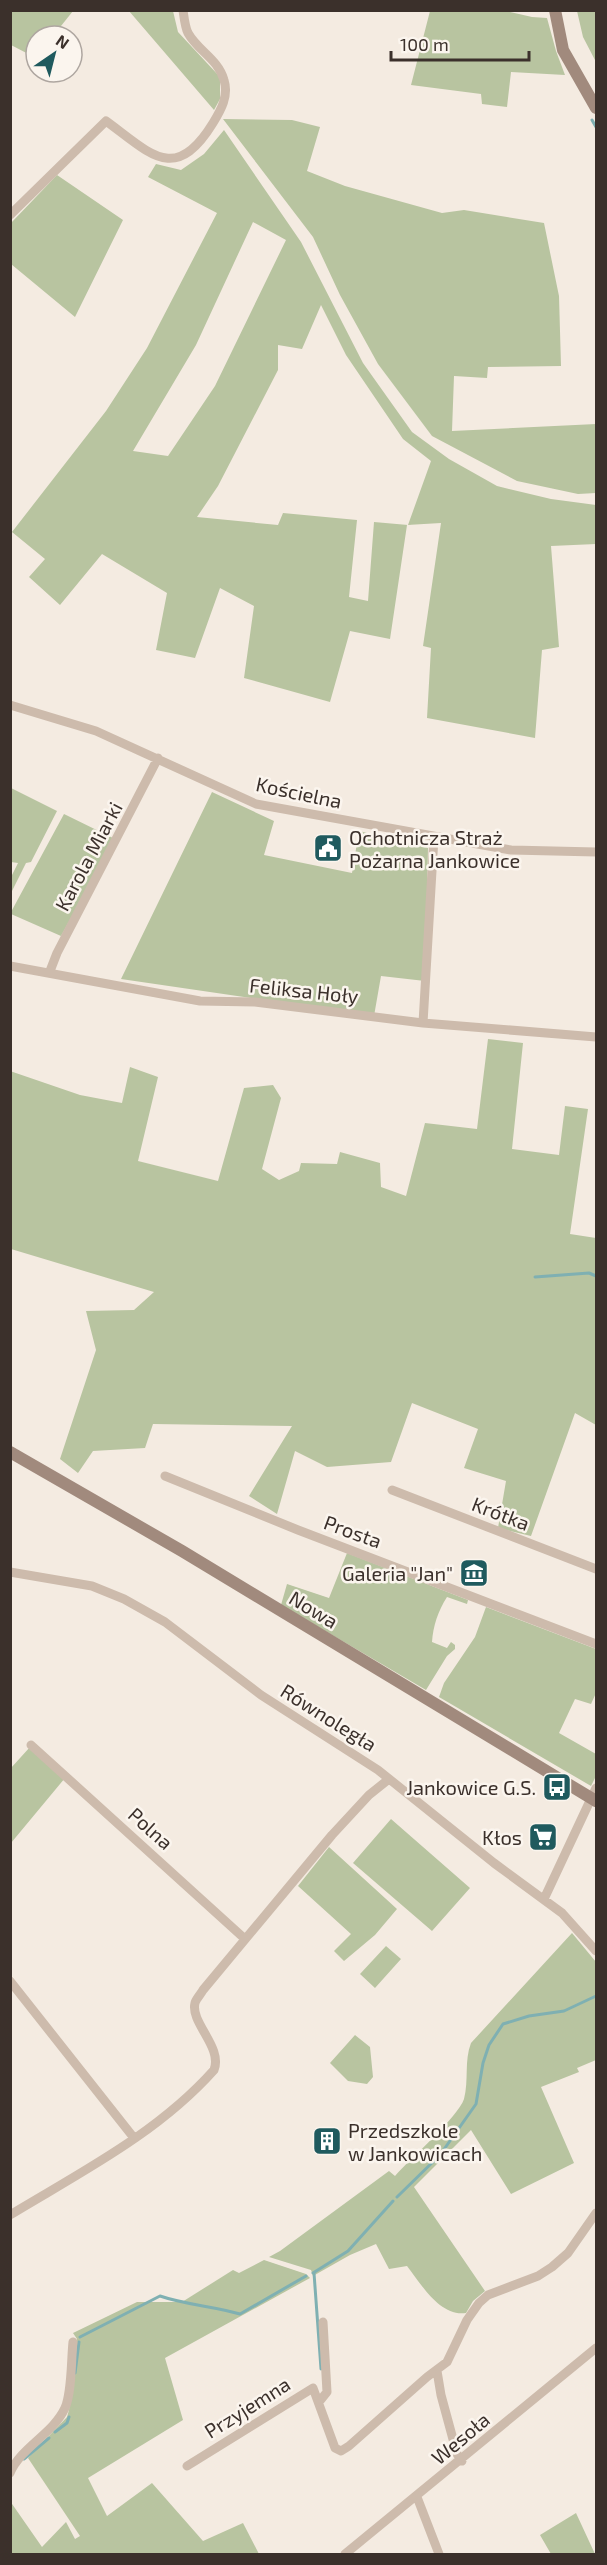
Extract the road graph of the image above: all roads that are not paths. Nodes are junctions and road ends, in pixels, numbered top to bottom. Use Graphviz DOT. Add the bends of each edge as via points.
graph roads {
  1 [pos="183,10"];
  2 [pos="555,10"];
  3 [pos="597,108"];
  4 [pos="10,215"];
  5 [pos="10,705"];
  6 [pos="158,758"];
  7 [pos="434,837"];
  8 [pos="597,852"];
  9 [pos="10,966"];
  10 [pos="50,971"];
  11 [pos="423,1023"];
  12 [pos="597,1037"];
  13 [pos="10,1452"];
  14 [pos="165,1476"];
  15 [pos="392,1490"];
  16 [pos="597,1569"];
  17 [pos="10,1572"];
  18 [pos="597,1644"];
  19 [pos="31,1745"];
  20 [pos="389,1779"];
  21 [pos="595,1796"];
  22 [pos="544,1899"];
  23 [pos="245,1939"];
  24 [pos="597,1951"];
  25 [pos="10,1981"];
  26 [pos="134,2138"];
  27 [pos="597,2213"];
  28 [pos="10,2215"];
  29 [pos="323,2322"];
  30 [pos="73,2342"];
  31 [pos="597,2348"];
  32 [pos="437,2371"];
  33 [pos="319,2402"];
  34 [pos="462,2461"];
  35 [pos="187,2466"];
  36 [pos="10,2473"];
  37 [pos="417,2497"];
  38 [pos="345,2554"];
  39 [pos="439,2554"];
  1 -- 4 [label="street" via="188,33 218,66 226,87 223,105 200,144 184,156 163,158 106,120"];
  2 -- 3 [label="street" via="563,50"];
  5 -- 6 [label="street, Kościelna" via="96,731"];
  6 -- 7 [label="street, Kościelna" via="256,804"];
  6 -- 10 [label="street, Karola Miarki"];
  7 -- 8 [label="street, Kościelna" via="526,852"];
  7 -- 11 [label="street"];
  9 -- 10 [label="street, Feliksa Hoły"];
  10 -- 11 [label="street, Feliksa Hoły" via="200,1001 255,1002"];
  11 -- 12 [label="street, Feliksa Hoły"];
  13 -- 21 [label="street, Nowa"];
  14 -- 18 [label="street, Prosta"];
  15 -- 16 [label="street, Krótka"];
  17 -- 20 [label="street, Równoległa" via="80,1582 146,1611 185,1635 261,1695"];
  19 -- 23 [label="street, Polna"];
  20 -- 22 [label="street, Równoległa"];
  20 -- 23 [label="street" via="332,1835"];
  21 -- 22 [label="street"];
  22 -- 24 [label="street, Równoległa" via="574,1924"];
  23 -- 26 [label="street" via="195,2003 215,2056 214,2070"];
  25 -- 26 [label="street"];
  26 -- 28 [label="street" via="90,2169"];
  27 -- 32 [label="street, Przyjemna" via="568,2253 552,2267 488,2295 479,2303 447,2362"];
  29 -- 33 [label="street, Przyjemna" via="327,2392"];
  30 -- 36 [label="street" via="64,2410"];
  31 -- 34 [label="street, Wesoła"];
  32 -- 33 [label="street, Przyjemna" via="341,2451 331,2440"];
  32 -- 34 [label="street"];
  33 -- 35 [label="street, Przyjemna" via="313,2388"];
  34 -- 37 [label="street, Wesoła"];
  37 -- 38 [label="street, Wesoła"];
  37 -- 39 [label="street"];
}
